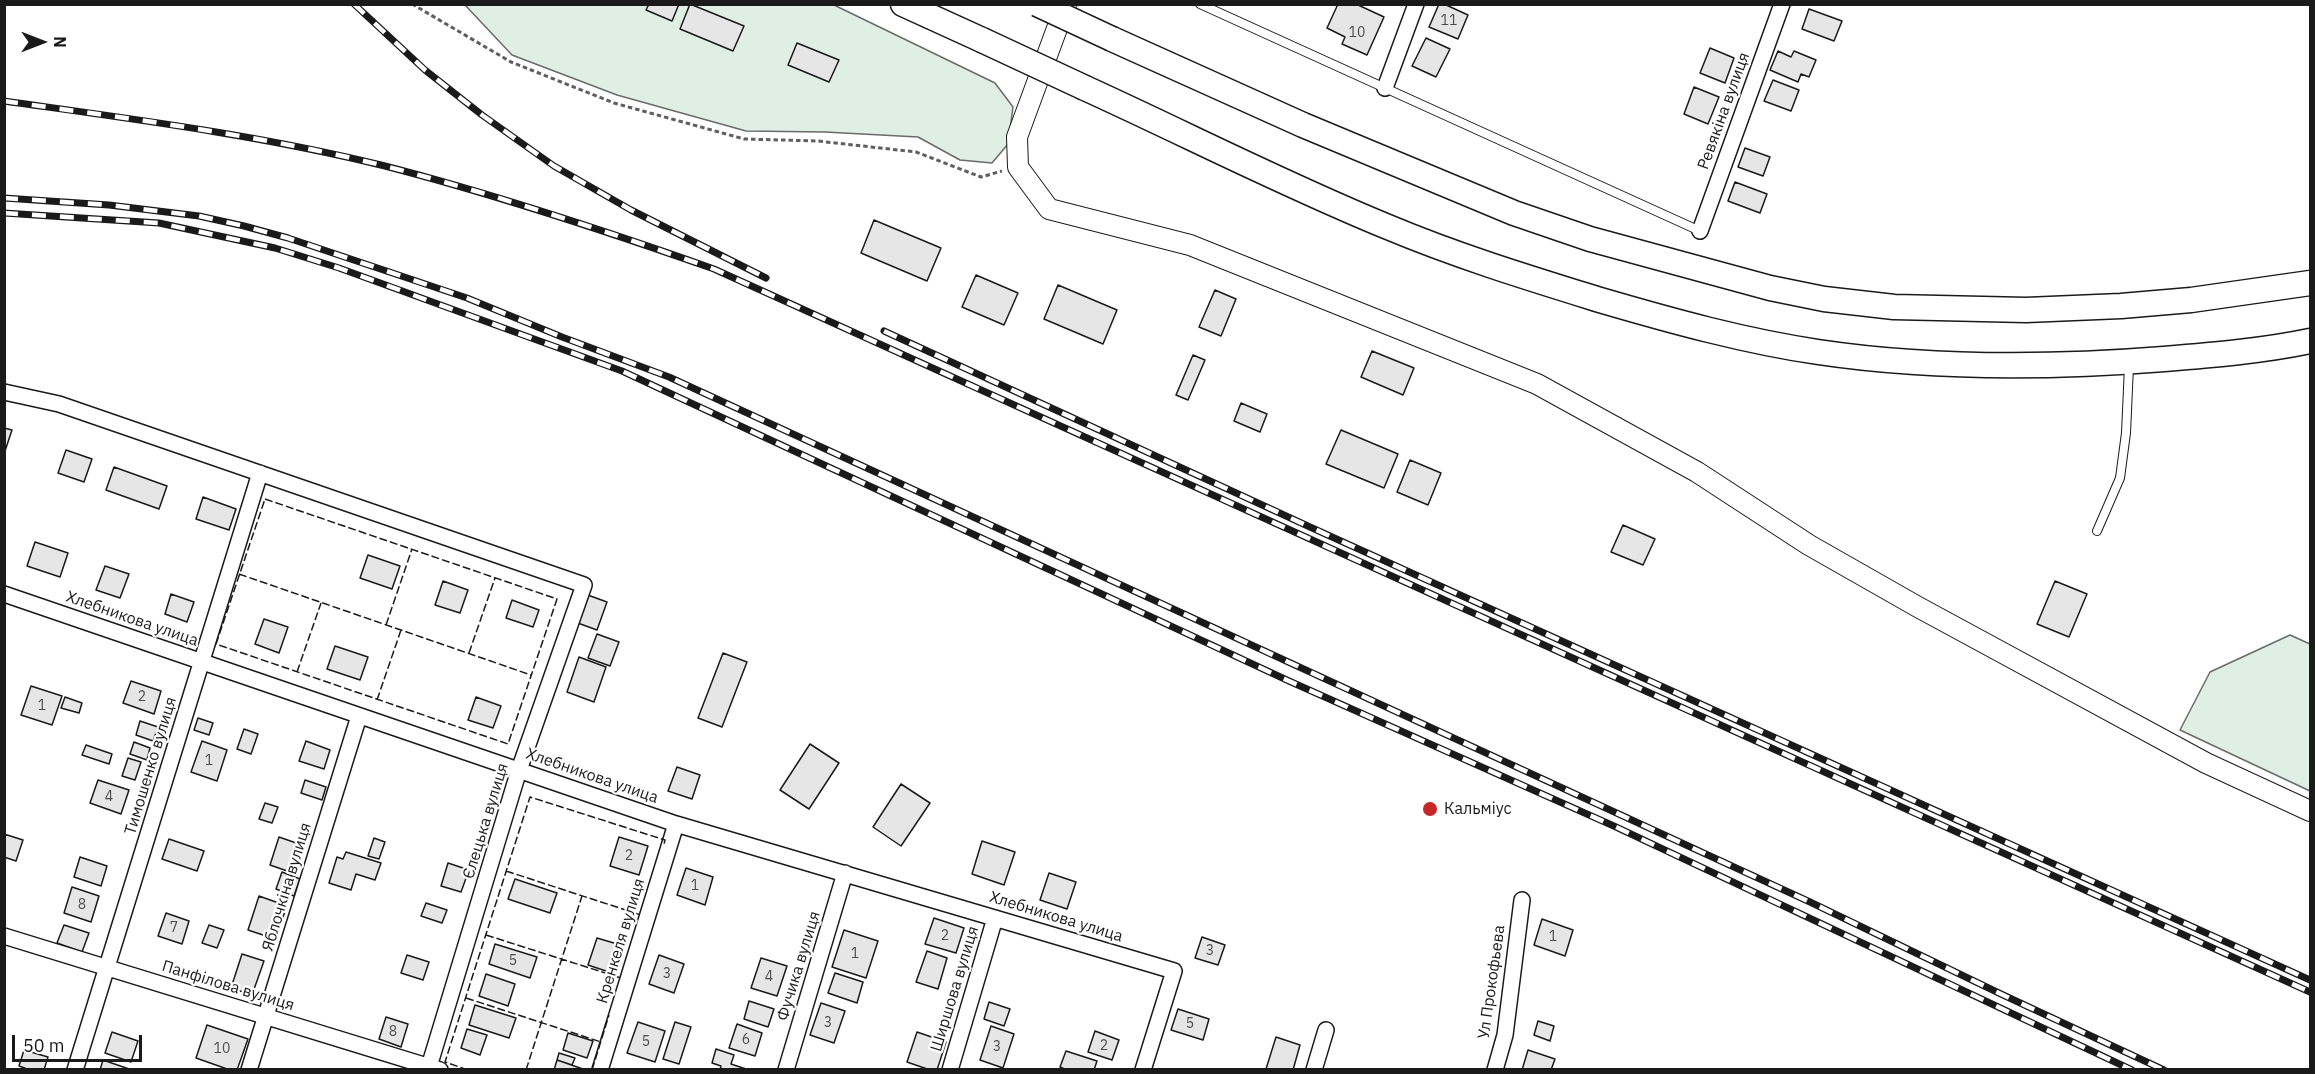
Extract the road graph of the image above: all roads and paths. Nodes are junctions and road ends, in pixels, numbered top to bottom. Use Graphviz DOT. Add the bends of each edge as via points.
graph roads {
  1 [pos="411,4"];
  2 [pos="903,4"];
  3 [pos="1037,4"];
  4 [pos="1066,4"];
  5 [pos="1200,4"];
  6 [pos="1416,4"];
  7 [pos="1782,4"];
  8 [pos="1385,88"];
  9 [pos="1018,167"];
  10 [pos="1700,231"];
  11 [pos="2310,282"];
  12 [pos="2310,341"];
  13 [pos="2129,362"];
  14 [pos="4,392"];
  15 [pos="260,473"];
  16 [pos="2097,531"];
  17 [pos="4,594"];
  18 [pos="202,662"];
  19 [pos="359,716"];
  20 [pos="519,770"];
  21 [pos="2310,811"];
  22 [pos="676,824"];
  23 [pos="845,873"];
  24 [pos="1522,900"];
  25 [pos="995,918"];
  26 [pos="4,936"];
  27 [pos="107,968"];
  28 [pos="265,1016"];
  29 [pos="1326,1030"];
  30 [pos="433,1068"];
  31 [pos="75,1070"];
  32 [pos="249,1070"];
  33 [pos="600,1070"];
  34 [pos="786,1070"];
  35 [pos="950,1070"];
  36 [pos="1143,1070"];
  37 [pos="1314,1070"];
  38 [pos="1495,1070"];
  1 -- 9 [label="path" via="510,62 614,103 744,139 818,141 916,152 981,177"];
  2 -- 13 [label="main road, bridge" via="1389,228 1498,267 1678,322 1820,352 1901,360 2007,364"];
  3 -- 11 [label="main road, bridge" via="1303,125 1514,213 1601,242 1780,290 1894,307 2026,310 2191,300"];
  4 -- 9 [label="street" via="1017,137"];
  5 -- 8 [label="lane"];
  6 -- 8 [label="street"];
  7 -- 10 [label="street, Ревякiна вулиця"];
  8 -- 10 [label="lane"];
  9 -- 21 [label="street" via="1049,209 1190,245 1537,384 1697,472 1809,546 1918,607 2206,763"];
  12 -- 13 [label="main road"];
  13 -- 16 [label="lane" via="2120,478"];
  14 -- 15 [label="street" via="58,404"];
  15 -- 18 [label="street, Тимошенко вулиця"];
  15 -- 20 [label="street, Єлецька вулиця" via="584,585"];
  17 -- 18 [label="street, Хлебникова улица"];
  18 -- 19 [label="street, Хлебникова улица"];
  18 -- 27 [label="street, Тимошенко вулиця"];
  19 -- 20 [label="street, Хлебникова улица"];
  19 -- 28 [label="street, Яблочкіна вулиця"];
  20 -- 22 [label="street, Хлебникова улица"];
  20 -- 30 [label="street, Єлецька вулиця"];
  22 -- 23 [label="street, Хлебникова улица"];
  22 -- 33 [label="street, Кренкеля вулиця"];
  23 -- 25 [label="street, Хлебникова улица"];
  23 -- 34 [label="street, Фучика вулиця"];
  24 -- 38 [label="street, Ул Прокофьева" via="1505,1035"];
  25 -- 35 [label="street, Ширшова вулиця"];
  25 -- 36 [label="street, Хлебникова улица" via="1174,971"];
  26 -- 27 [label="street, Панфілова вулиця"];
  27 -- 28 [label="street, Панфілова вулиця"];
  27 -- 31 [label="street, Тимошенко вулиця"];
  28 -- 30 [label="street, Панфілова вулиця"];
  28 -- 32 [label="street, Яблочкіна вулиця"];
  29 -- 37 [label="street"];
}
